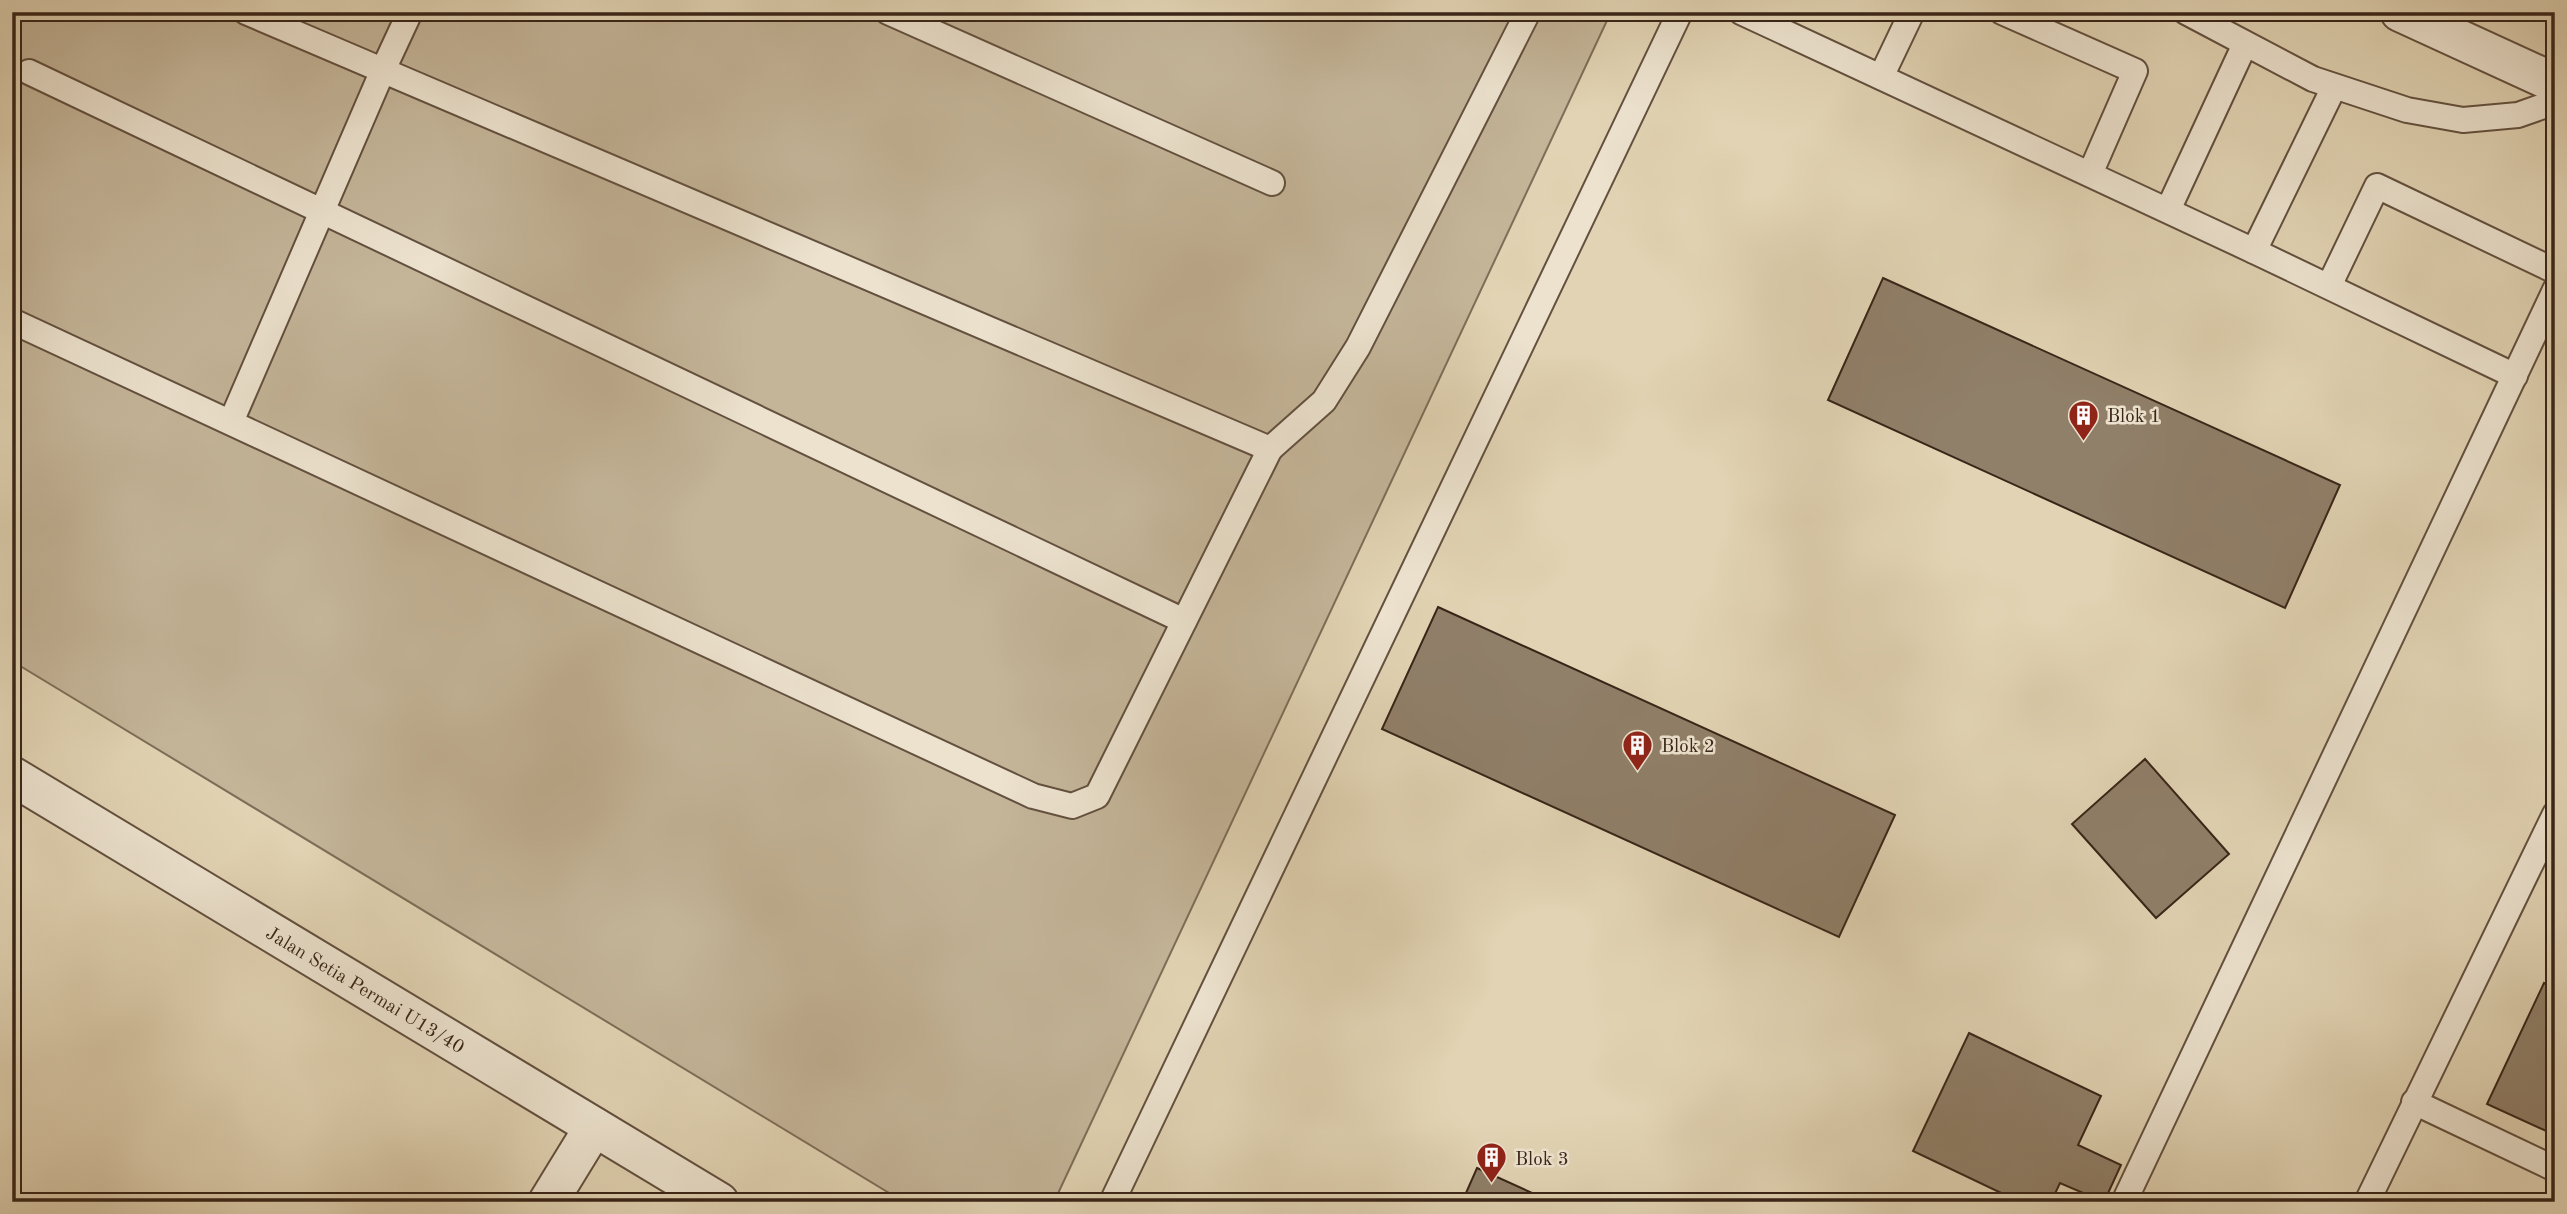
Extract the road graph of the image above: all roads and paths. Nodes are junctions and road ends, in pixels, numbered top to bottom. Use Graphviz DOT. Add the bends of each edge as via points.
graph roads {
  1 [pos="246,12"];
  2 [pos="410,12"];
  3 [pos="888,12"];
  4 [pos="1528,12"];
  5 [pos="1680,12"];
  6 [pos="1741,12"];
  7 [pos="1912,12"];
  8 [pos="2002,12"];
  9 [pos="2186,12"];
  10 [pos="2400,12"];
  11 [pos="2245,44"];
  12 [pos="383,70"];
  13 [pos="29,72"];
  14 [pos="1881,76"];
  15 [pos="2555,83"];
  16 [pos="2334,87"];
  17 [pos="2555,102"];
  18 [pos="2090,174"];
  19 [pos="1272,183"];
  20 [pos="2168,211"];
  21 [pos="322,212"];
  22 [pos="2255,251"];
  23 [pos="2555,271"];
  24 [pos="2329,286"];
  25 [pos="2555,290"];
  26 [pos="12,321"];
  27 [pos="2515,376"];
  28 [pos="231,422"];
  29 [pos="1269,449"];
  30 [pos="1184,621"];
  31 [pos="12,776"];
  32 [pos="2555,814"];
  33 [pos="2414,1102"];
  34 [pos="594,1127"];
  35 [pos="2555,1169"];
  36 [pos="548,1202"];
  37 [pos="719,1202"];
  38 [pos="1112,1202"];
  39 [pos="2124,1202"];
  40 [pos="2367,1202"];
  1 -- 12 [label="lane"];
  2 -- 12 [label="lane"];
  3 -- 19 [label="lane"];
  4 -- 29 [label="lane" via="1358,347 1324,401"];
  5 -- 38 [label="lane"];
  6 -- 14 [label="lane"];
  7 -- 14 [label="lane"];
  8 -- 18 [label="lane" via="2135,71"];
  9 -- 11 [label="lane"];
  10 -- 15 [label="street"];
  11 -- 16 [label="lane"];
  11 -- 20 [label="lane"];
  12 -- 21 [label="lane"];
  12 -- 29 [label="lane"];
  13 -- 21 [label="lane"];
  14 -- 18 [label="lane"];
  16 -- 17 [label="lane" via="2407,110 2463,120 2518,115"];
  16 -- 22 [label="lane"];
  18 -- 20 [label="lane"];
  20 -- 22 [label="lane"];
  21 -- 28 [label="lane"];
  21 -- 30 [label="lane"];
  22 -- 24 [label="lane"];
  23 -- 24 [label="lane" via="2377,186"];
  24 -- 27 [label="lane"];
  25 -- 27 [label="lane"];
  26 -- 28 [label="lane"];
  27 -- 39 [label="lane"];
  28 -- 30 [label="lane" via="1033,796 1072,806 1097,796"];
  29 -- 30 [label="lane"];
  31 -- 34 [label="street, Jalan Setia Permai U13/40"];
  32 -- 33 [label="lane"];
  33 -- 35 [label="lane"];
  33 -- 40 [label="lane"];
  34 -- 36 [label="street"];
  34 -- 37 [label="street, Jalan Setia Permai U13/40"];
}
